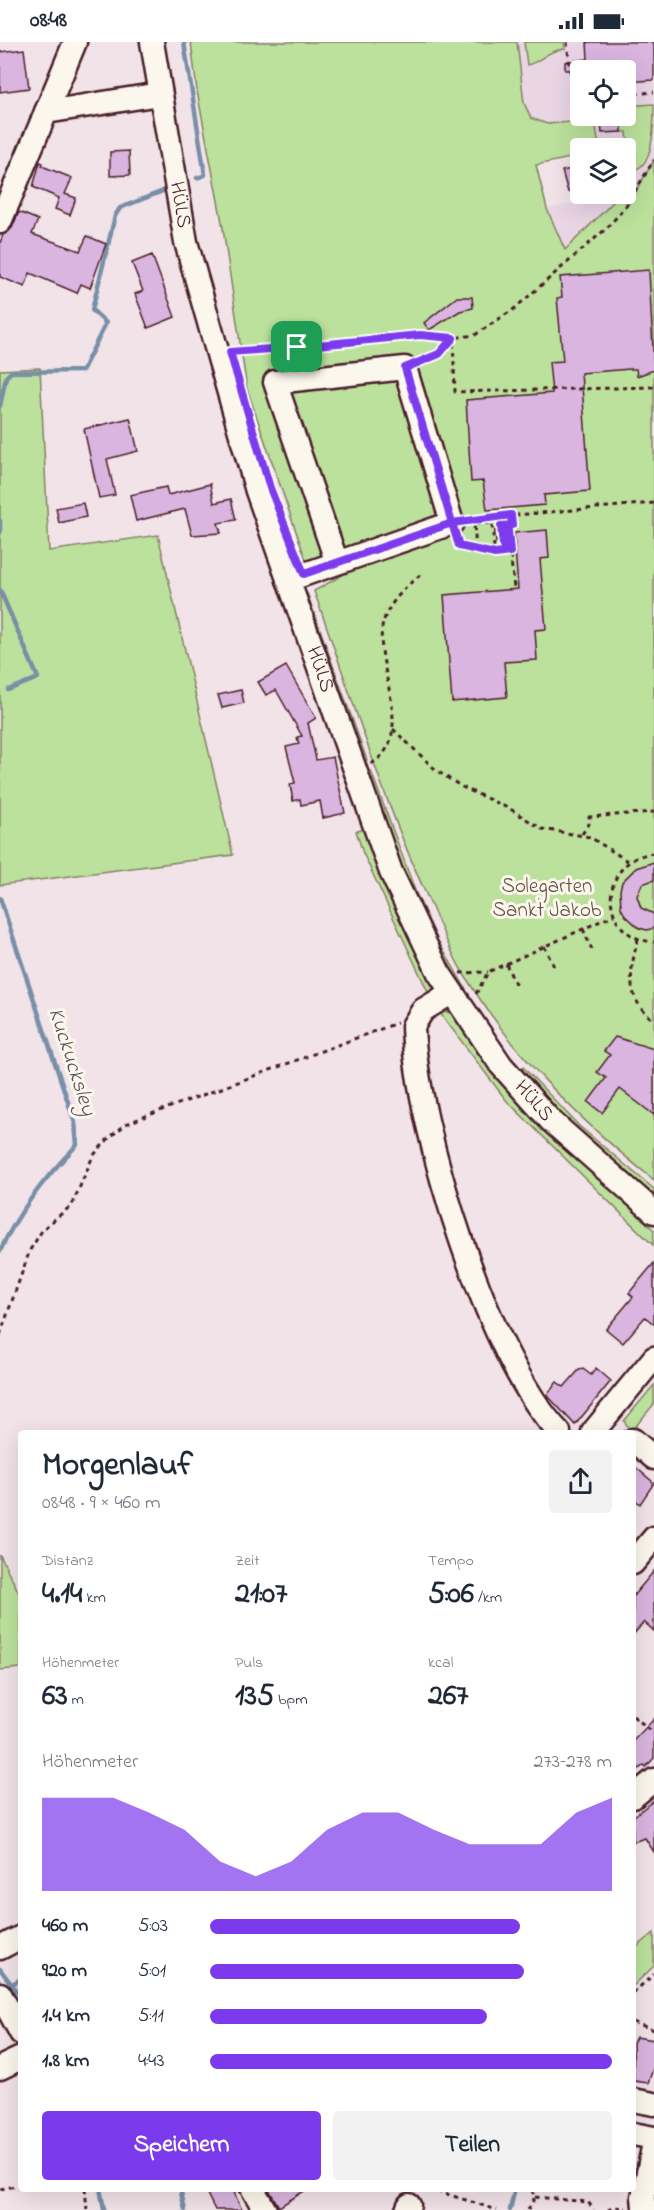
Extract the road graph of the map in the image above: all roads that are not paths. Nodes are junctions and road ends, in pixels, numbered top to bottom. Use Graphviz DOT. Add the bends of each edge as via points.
graph roads {
  1 [pos="75,42"];
  2 [pos="152,42"];
  3 [pos="160,93"];
  4 [pos="46,112"];
  5 [pos="0,222"];
  6 [pos="337,562"];
  7 [pos="288,580"];
  8 [pos="461,984"];
  9 [pos="654,1212"];
  10 [pos="654,1358"];
  11 [pos="599,1425"];
  12 [pos="558,1430"];
  13 [pos="616,1430"];
  14 [pos="636,1443"];
  15 [pos="654,1458"];
  16 [pos="654,1538"];
  17 [pos="636,1559"];
  18 [pos="654,1780"];
  19 [pos="636,1795"];
  20 [pos="18,1938"];
  21 [pos="0,1948"];
  22 [pos="0,1994"];
  23 [pos="18,2027"];
  24 [pos="18,2059"];
  25 [pos="0,2068"];
  26 [pos="636,2101"];
  27 [pos="654,2104"];
  28 [pos="636,2135"];
  29 [pos="654,2138"];
  30 [pos="654,2143"];
  31 [pos="254,2192"];
  32 [pos="265,2210"];
  33 [pos="649,2210"];
  1 -- 4 [label="street"];
  2 -- 3 [label="street, HÜLS"];
  3 -- 4 [label="street"];
  3 -- 7 [label="street, HÜLS" via="186,242 257,491"];
  4 -- 5 [label="street"];
  6 -- 6 [label="street" via="452,523 405,368 275,382"];
  6 -- 7 [label="street"];
  7 -- 8 [label="street, HÜLS" via="391,872 426,949"];
  8 -- 9 [label="street, HÜLS" via="501,1065 525,1094 582,1151"];
  8 -- 12 [label="street" via="417,1017 413,1026 428,1121 451,1206 487,1306 513,1363"];
  10 -- 11 [label="street"];
  11 -- 13 [label="street"];
  14 -- 15 [label="street"];
  16 -- 17 [label="street"];
  18 -- 19 [label="street"];
  20 -- 21 [label="street"];
  22 -- 23 [label="street"];
  24 -- 25 [label="street"];
  26 -- 27 [label="street"];
  28 -- 29 [label="street"];
  30 -- 33 [label="street" via="643,2198 644,2207"];
  31 -- 32 [label="street"];
}
